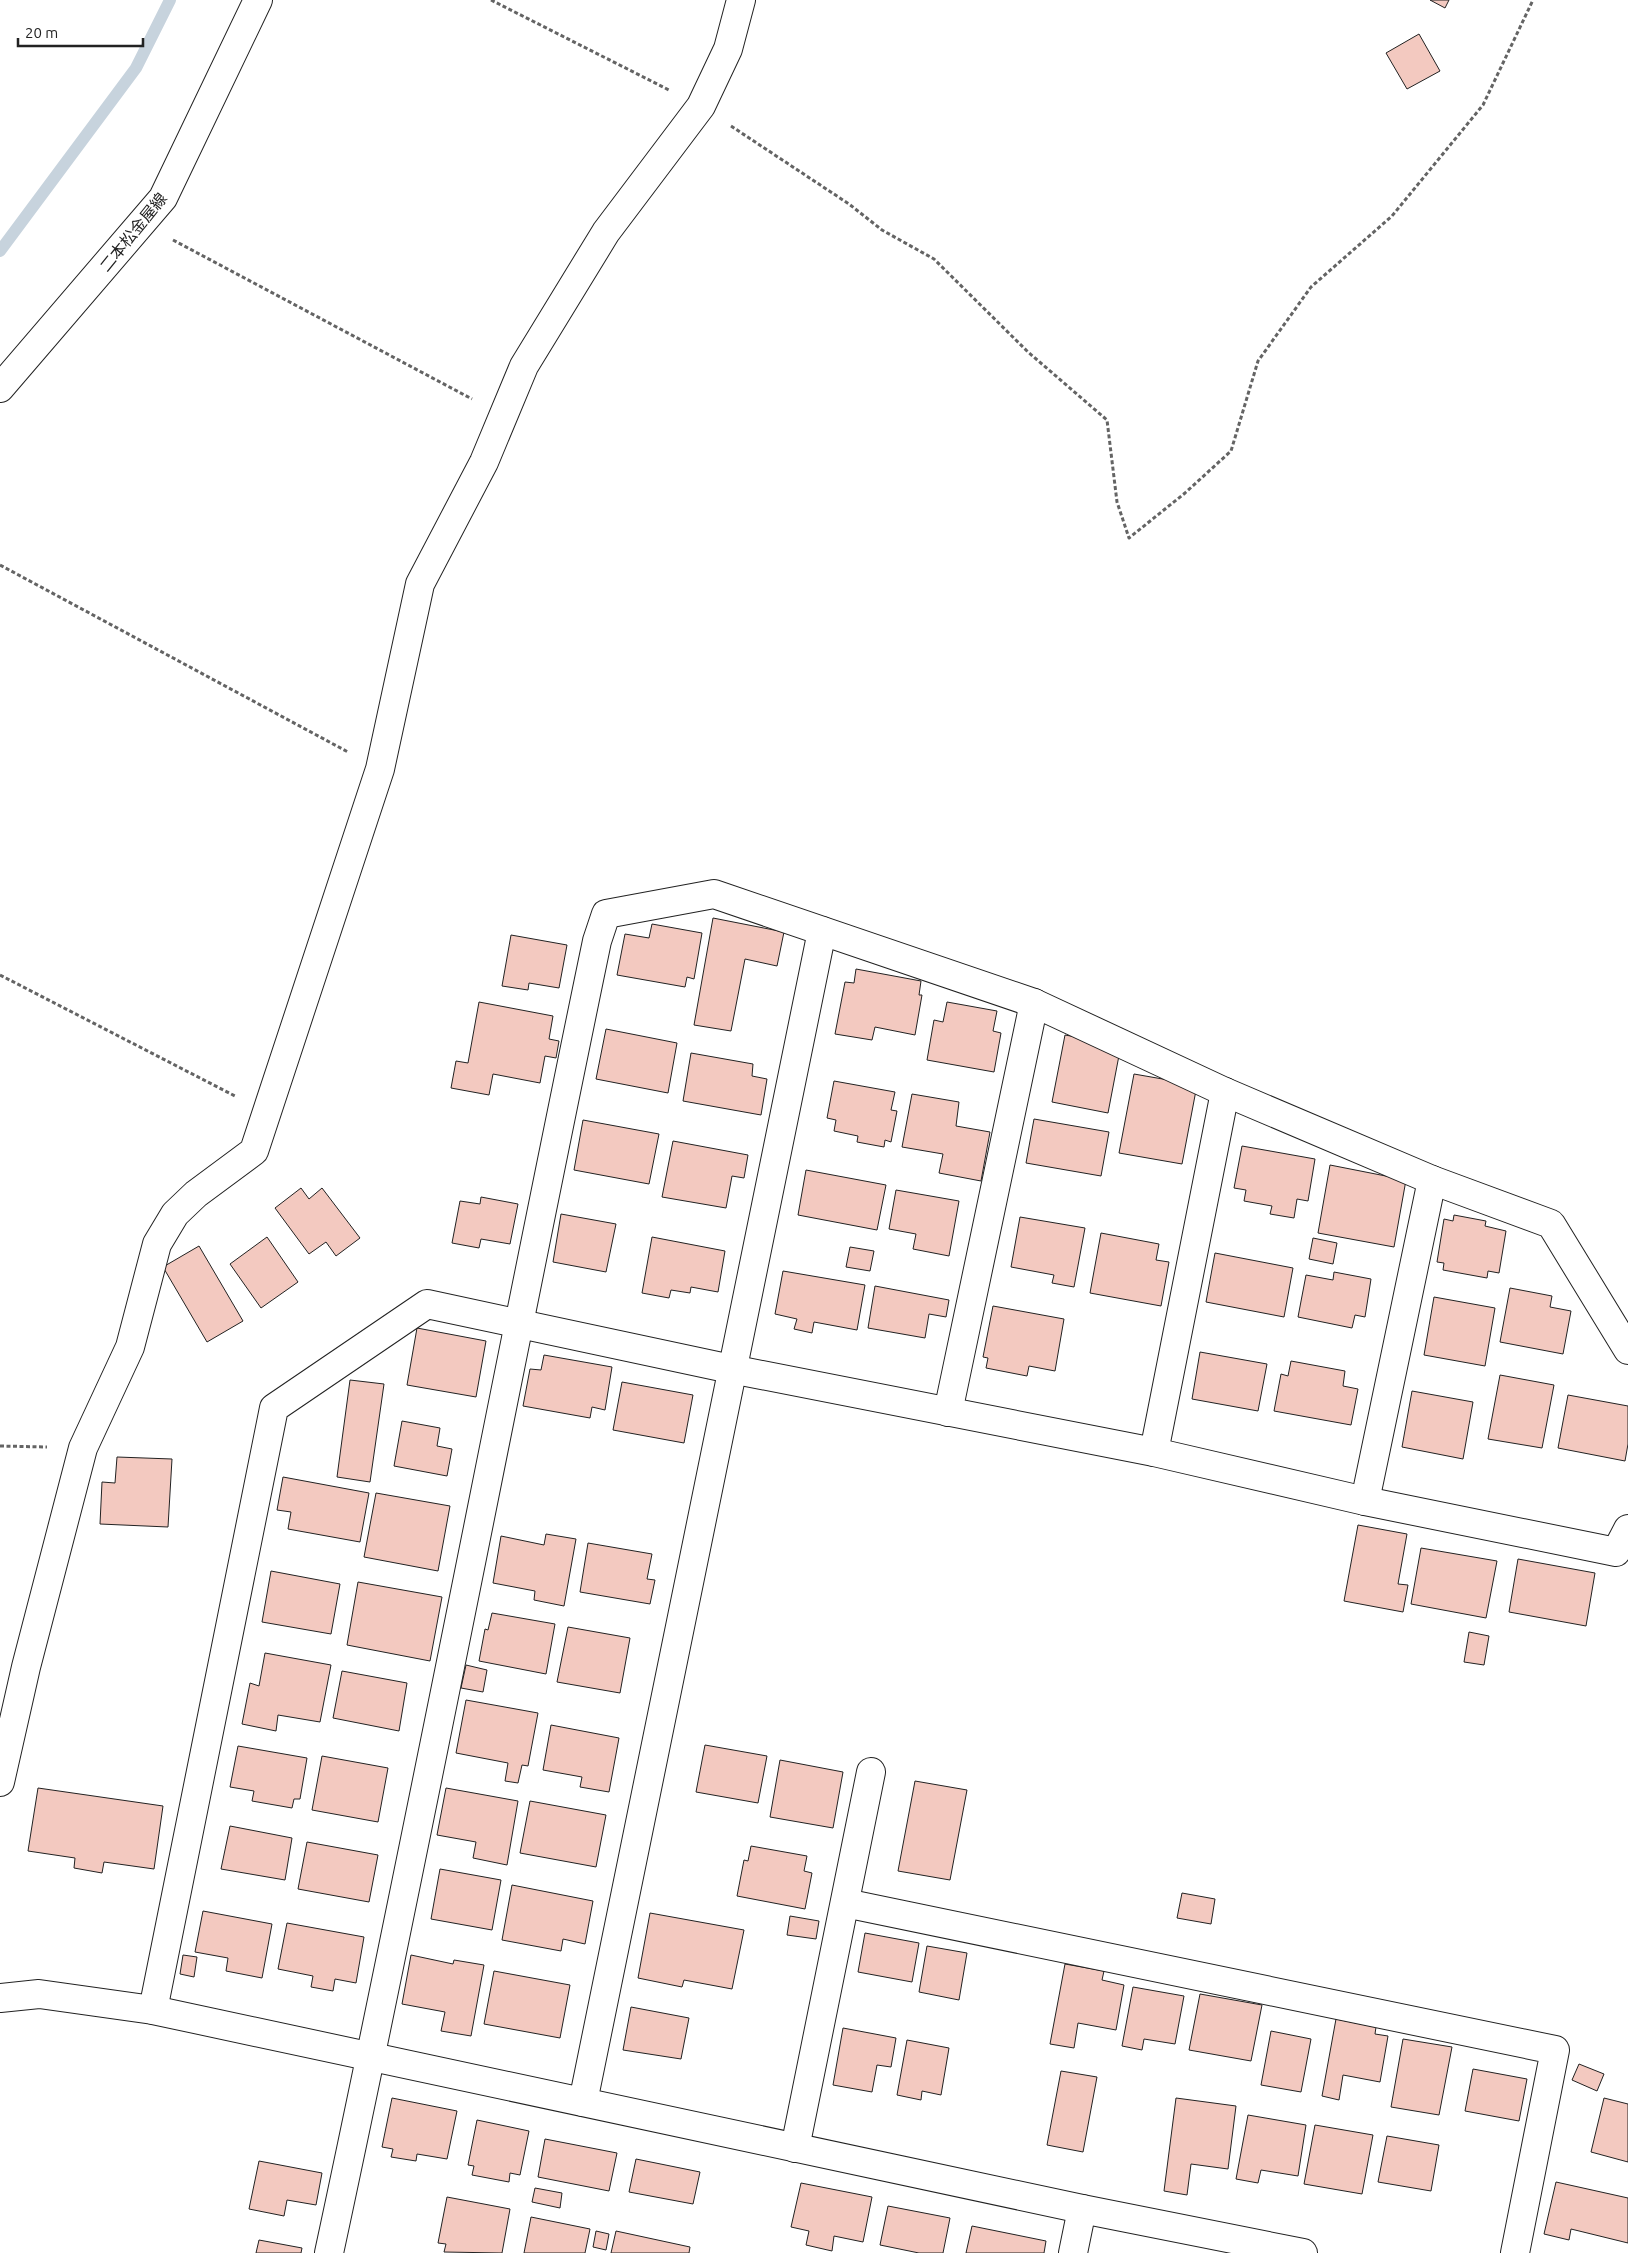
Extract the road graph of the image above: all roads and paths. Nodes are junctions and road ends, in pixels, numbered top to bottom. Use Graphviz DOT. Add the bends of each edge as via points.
graph roads {
  1 [pos="258,0"];
  2 [pos="491,0"];
  3 [pos="741,0"];
  4 [pos="1533,0"];
  5 [pos="701,106"];
  6 [pos="142,223"];
  7 [pos="0,388"];
  8 [pos="504,416"];
  9 [pos="0,565"];
  10 [pos="380,769"];
  11 [pos="822,931"];
  12 [pos="0,975"];
  13 [pos="1034,1003"];
  14 [pos="1225,1092"];
  15 [pos="266,1113"];
  16 [pos="1432,1180"];
  17 [pos="517,1324"];
  18 [pos="1628,1350"];
  19 [pos="731,1369"];
  20 [pos="948,1412"];
  21 [pos="0,1446"];
  22 [pos="82,1448"];
  23 [pos="1154,1452"];
  24 [pos="1365,1501"];
  25 [pos="1628,1529"];
  26 [pos="871,1772"];
  27 [pos="0,1782"];
  28 [pos="845,1903"];
  29 [pos="0,1998"];
  30 [pos="153,2010"];
  31 [pos="372,2056"];
  32 [pos="583,2102"];
  33 [pos="795,2148"];
  34 [pos="1082,2209"];
  35 [pos="330,2253"];
  36 [pos="1072,2253"];
  37 [pos="1304,2253"];
  38 [pos="1515,2253"];
  1 -- 6 [label="street, 二本松金屋線" via="163,198"];
  2 -- 5 [label="path"];
  3 -- 5 [label="street" via="728,49"];
  4 -- 5 [label="path" via="1483,105 1392,216 1311,287 1258,361 1231,451 1129,538 1117,502 1107,420 1028,352 934,259 882,230 849,204"];
  5 -- 8 [label="street" via="606,232 524,366"];
  6 -- 7 [label="street, 二本松金屋線"];
  6 -- 8 [label="path"];
  8 -- 10 [label="street" via="484,462 420,584"];
  9 -- 10 [label="path"];
  10 -- 15 [label="street"];
  11 -- 13 [label="street"];
  11 -- 17 [label="street" via="714,894 606,914 597,941"];
  11 -- 19 [label="street"];
  12 -- 15 [label="path"];
  13 -- 14 [label="street"];
  13 -- 20 [label="street"];
  14 -- 16 [label="street"];
  14 -- 23 [label="street"];
  15 -- 22 [label="street" via="254,1151 196,1194 175,1214 157,1244 130,1347"];
  16 -- 18 [label="street" via="1551,1224"];
  16 -- 24 [label="street"];
  17 -- 19 [label="street"];
  17 -- 30 [label="street" via="427,1304 274,1408"];
  17 -- 31 [label="street"];
  19 -- 20 [label="street"];
  19 -- 32 [label="street"];
  20 -- 23 [label="street"];
  21 -- 22 [label="path"];
  22 -- 27 [label="street"];
  23 -- 24 [label="street"];
  24 -- 25 [label="street" via="1616,1552"];
  26 -- 28 [label="street"];
  28 -- 33 [label="street"];
  28 -- 38 [label="street" via="1554,2050"];
  29 -- 30 [label="street" via="39,1994"];
  30 -- 31 [label="street"];
  31 -- 32 [label="street"];
  31 -- 35 [label="street"];
  32 -- 33 [label="street"];
  33 -- 34 [label="street"];
  34 -- 36 [label="street"];
  34 -- 37 [label="street"];
}
